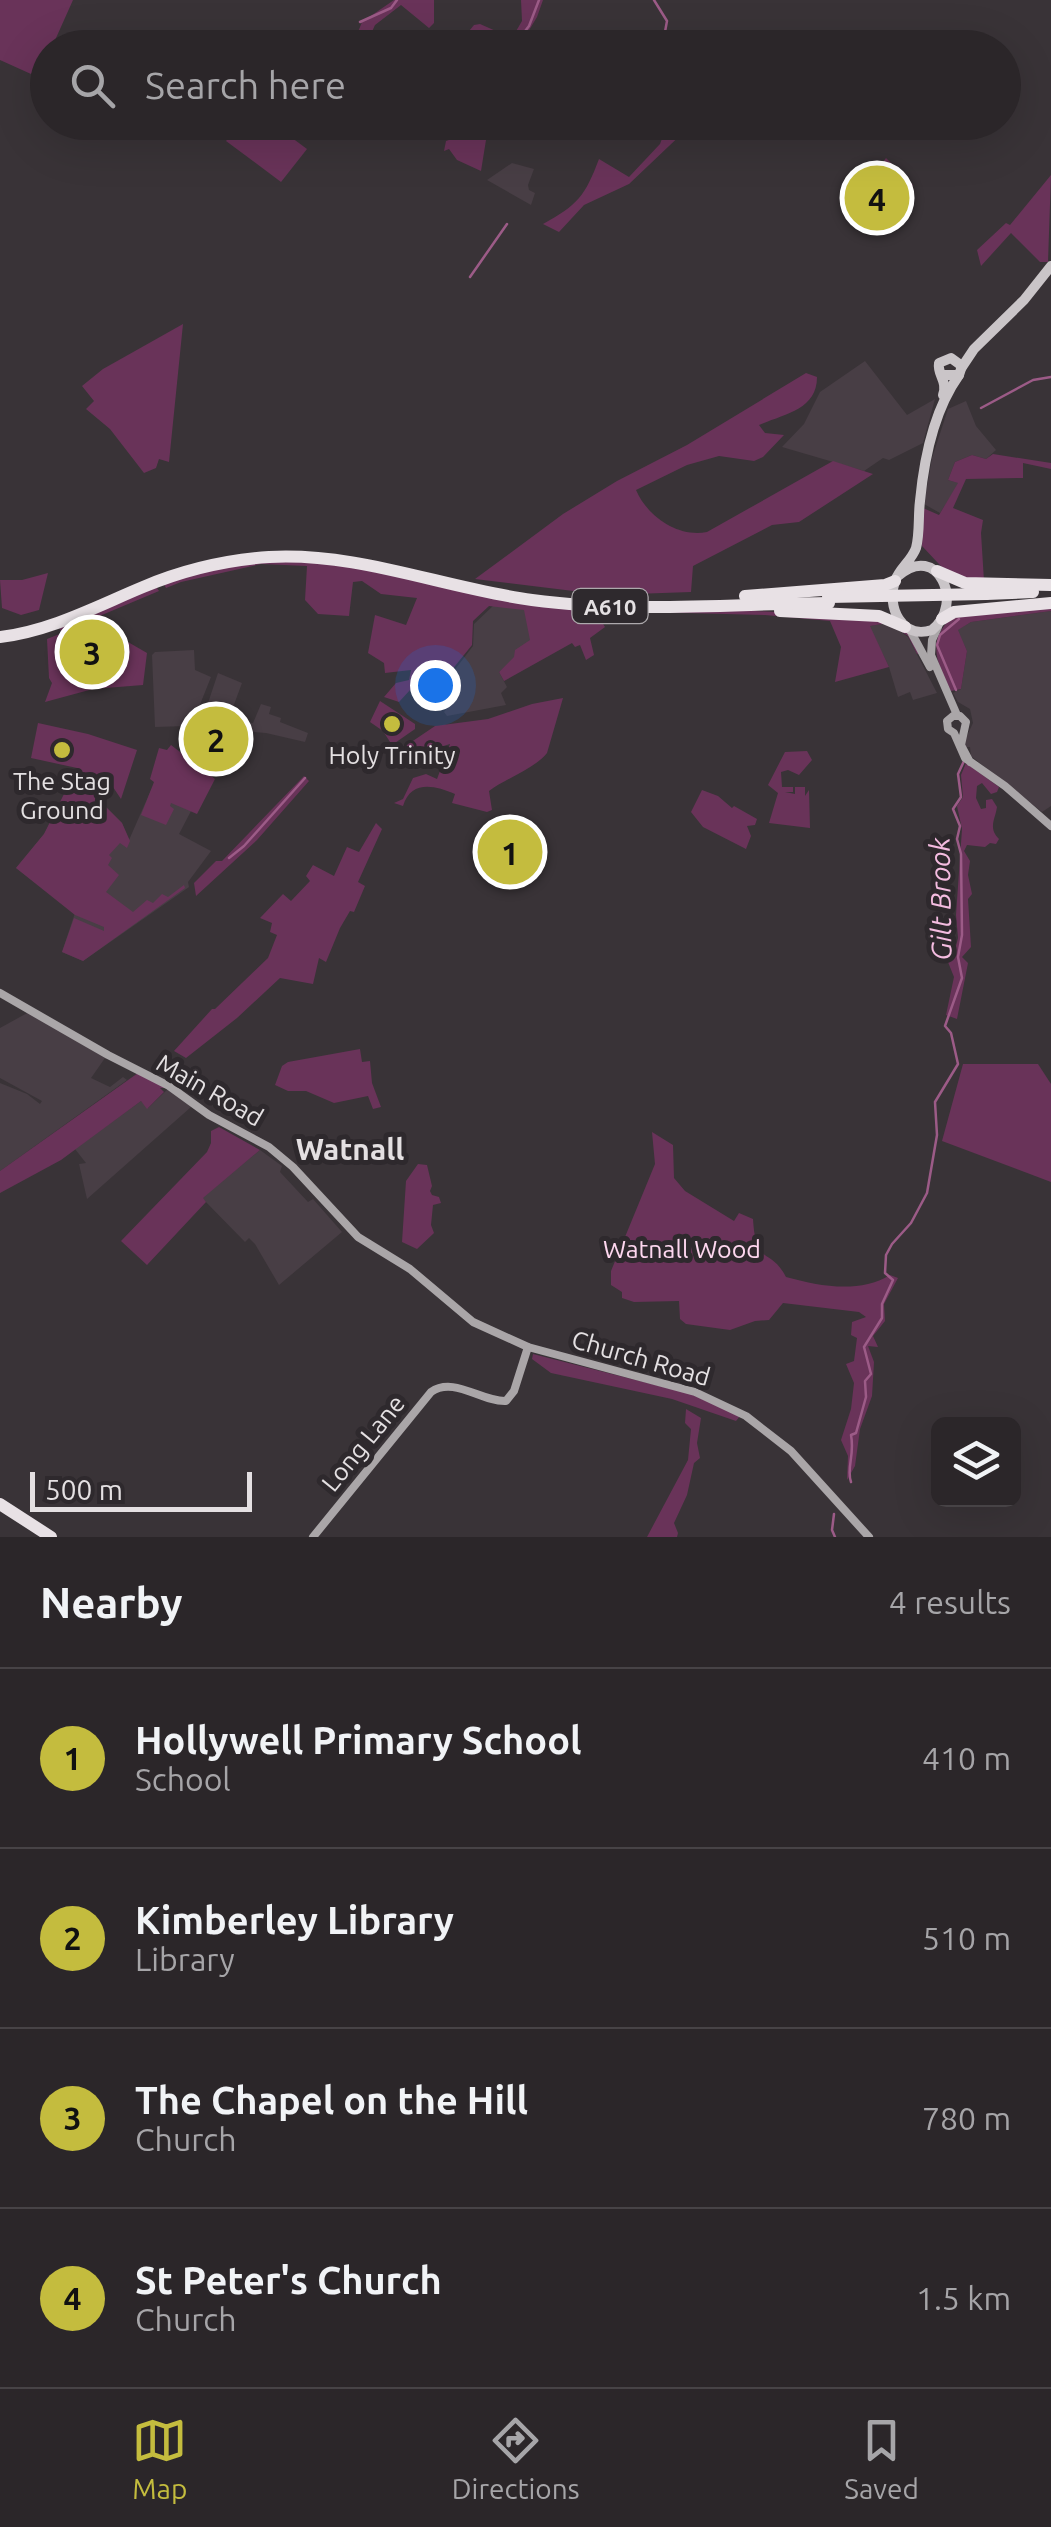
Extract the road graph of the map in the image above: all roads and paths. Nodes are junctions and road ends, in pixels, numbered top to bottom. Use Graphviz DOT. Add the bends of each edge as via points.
graph roads {
  1 [pos="1051,266"];
  2 [pos="959,367"];
  3 [pos="942,375"];
  4 [pos="938,419"];
  5 [pos="918,534"];
  6 [pos="935,570"];
  7 [pos="896,578"];
  8 [pos="1051,594"];
  9 [pos="722,599"];
  10 [pos="828,600"];
  11 [pos="687,605"];
  12 [pos="941,622"];
  13 [pos="907,628"];
  14 [pos="0,635"];
  15 [pos="953,716"];
  16 [pos="964,730"];
  17 [pos="954,733"];
  18 [pos="970,762"];
  19 [pos="1051,826"];
  20 [pos="0,992"];
  21 [pos="528,1347"];
  22 [pos="0,1504"];
  23 [pos="0,1513"];
  24 [pos="37,1537"];
  25 [pos="50,1537"];
  26 [pos="314,1537"];
  27 [pos="870,1537"];
  1 -- 2 [label="main road"];
  2 -- 3 [label="main road"];
  2 -- 3 [label="main road" via="939,363"];
  2 -- 4 [label="main road"];
  3 -- 4 [label="main road"];
  4 -- 5 [label="main road"];
  5 -- 6 [label="main road" via="921,554"];
  5 -- 7 [label="main road"];
  6 -- 7 [label="main road" via="915,566"];
  6 -- 8 [label="highway" via="966,583"];
  6 -- 12 [label="main road" via="946,586"];
  7 -- 9 [label="highway" via="885,585"];
  7 -- 13 [label="main road" via="894,608"];
  8 -- 10 [label="highway, A610, bridge"];
  8 -- 12 [label="highway" via="954,612"];
  9 -- 10 [label="highway, A610"];
  9 -- 14 [label="highway, A610" via="546,596 348,556 268,552 161,575"];
  10 -- 11 [label="highway, A610"];
  11 -- 13 [label="highway" via="878,616"];
  11 -- 14 [label="highway, A610" via="553,603 366,564 267,557 183,572 49,626"];
  12 -- 13 [label="main road" via="926,632"];
  12 -- 15 [label="main road" via="931,655"];
  13 -- 15 [label="main road"];
  15 -- 16 [label="main road" via="964,720"];
  15 -- 17 [label="main road" via="948,727"];
  16 -- 17 [label="main road"];
  16 -- 18 [label="main road" via="961,745"];
  17 -- 18 [label="main road"];
  18 -- 19 [label="main road"];
  20 -- 21 [label="main road, Main Road" via="269,1148 358,1237 410,1268 473,1322"];
  21 -- 26 [label="main road, Long Lane" via="509,1399 434,1389"];
  21 -- 27 [label="main road, Church Road" via="732,1408 791,1451"];
  22 -- 25 [label="highway"];
  23 -- 24 [label="highway"];
}
